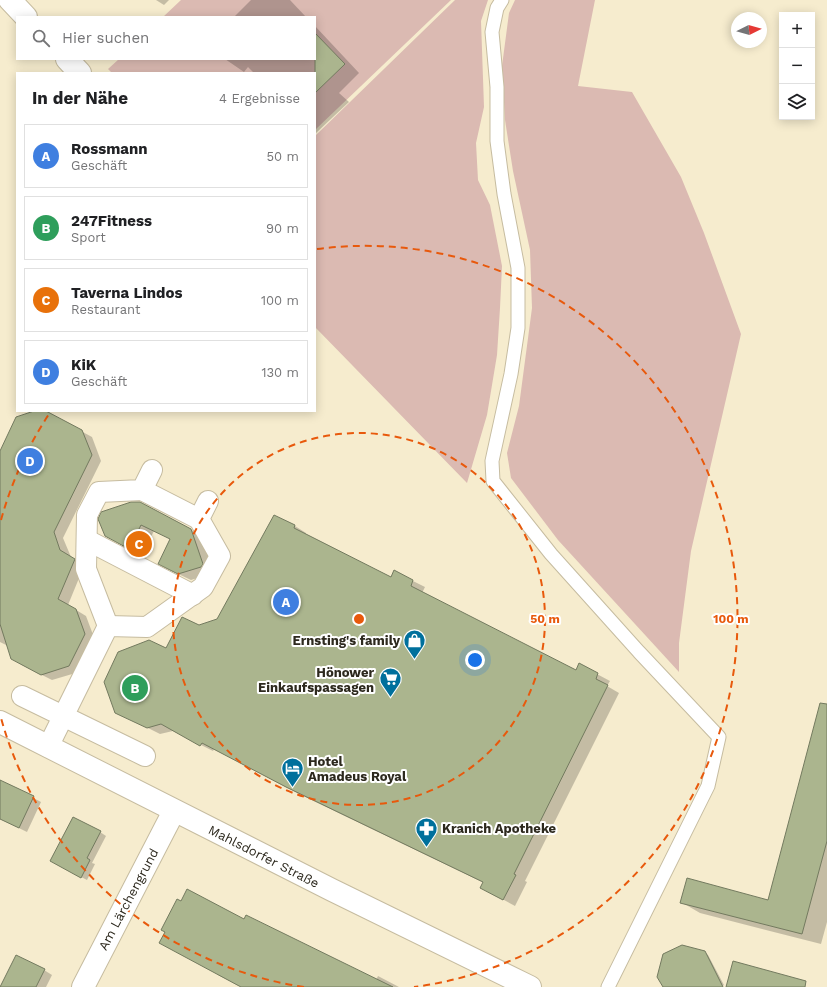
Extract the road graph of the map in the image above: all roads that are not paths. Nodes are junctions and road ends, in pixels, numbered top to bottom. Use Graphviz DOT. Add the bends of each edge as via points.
graph roads {
  1 [pos="10,0"];
  2 [pos="502,0"];
  3 [pos="25,16"];
  4 [pos="68,60"];
  5 [pos="79,72"];
  6 [pos="152,470"];
  7 [pos="142,490"];
  8 [pos="208,500"];
  9 [pos="199,519"];
  10 [pos="87,540"];
  11 [pos="193,595"];
  12 [pos="108,626"];
  13 [pos="22,696"];
  14 [pos="63,716"];
  15 [pos="0,722"];
  16 [pos="48,747"];
  17 [pos="145,756"];
  18 [pos="174,811"];
  19 [pos="83,987"];
  20 [pos="530,987"];
  21 [pos="608,987"];
  1 -- 3 [label="main road"];
  2 -- 21 [label="lane" via="497,8 492,32 497,87 497,141 518,268 518,328 492,461 493,481 551,554 719,737 708,786"];
  4 -- 5 [label="main road"];
  6 -- 7 [label="street"];
  7 -- 9 [label="street"];
  7 -- 10 [label="street" via="99,492 87,516"];
  8 -- 9 [label="street"];
  9 -- 11 [label="street" via="220,556 203,588"];
  10 -- 11 [label="street"];
  10 -- 12 [label="street" via="86,569"];
  11 -- 12 [label="street" via="147,627"];
  12 -- 14 [label="street"];
  13 -- 14 [label="street"];
  14 -- 16 [label="street"];
  14 -- 17 [label="street"];
  15 -- 16 [label="main road, Mahlsdorfer Straße"];
  16 -- 18 [label="main road, Mahlsdorfer Straße"];
  18 -- 19 [label="main road, Am Lärchengrund"];
  18 -- 20 [label="main road, Mahlsdorfer Straße"];
}
